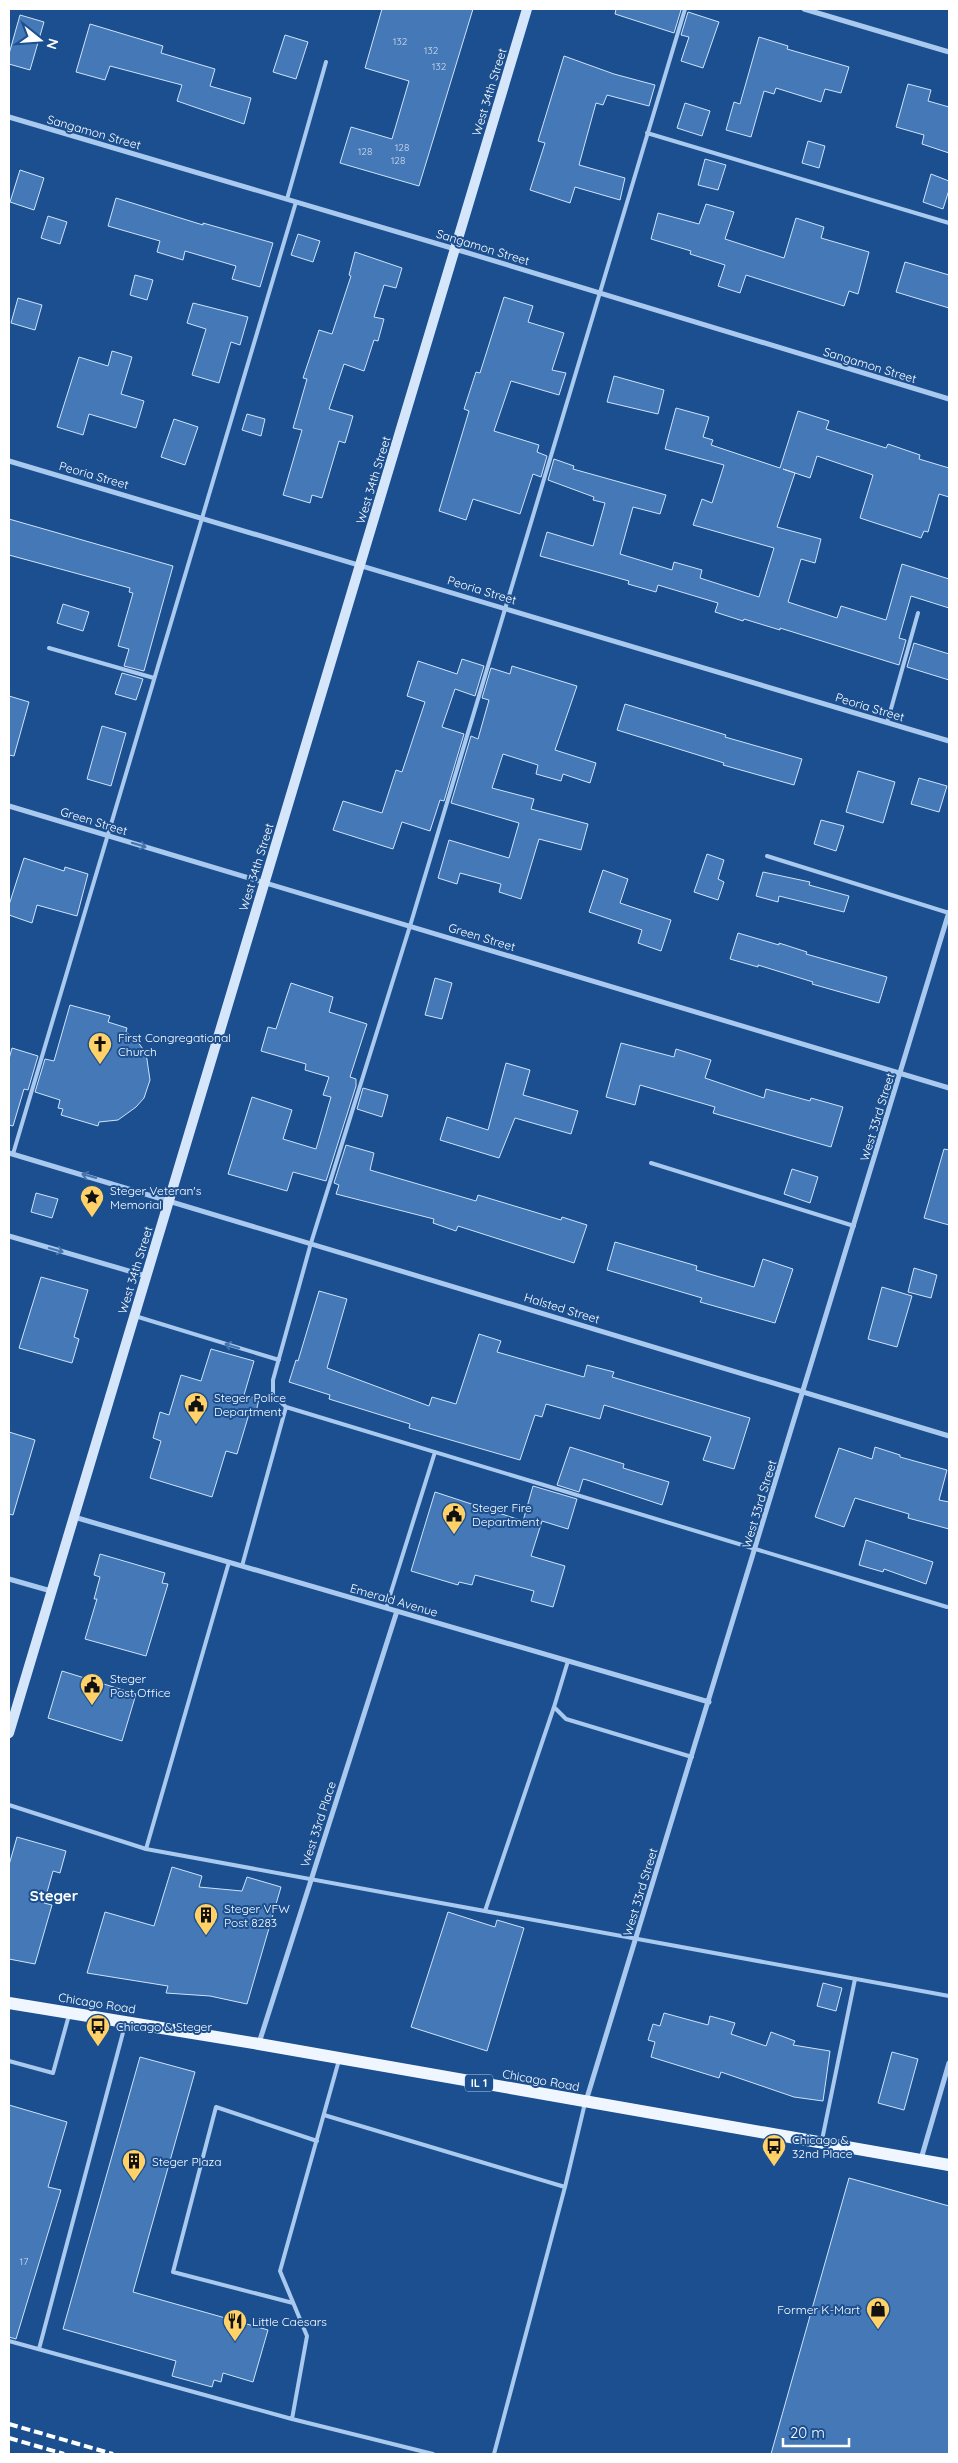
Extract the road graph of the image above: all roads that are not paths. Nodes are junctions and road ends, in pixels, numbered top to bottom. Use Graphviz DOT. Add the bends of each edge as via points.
graph roads {
  1 [pos="527,9"];
  2 [pos="685,9"];
  3 [pos="804,9"];
  4 [pos="949,52"];
  5 [pos="326,62"];
  6 [pos="9,117"];
  7 [pos="647,133"];
  8 [pos="287,199"];
  9 [pos="296,202"];
  10 [pos="949,223"];
  11 [pos="455,249"];
  12 [pos="598,292"];
  13 [pos="949,400"];
  14 [pos="9,460"];
  15 [pos="201,517"];
  16 [pos="361,564"];
  17 [pos="506,608"];
  18 [pos="918,613"];
  19 [pos="49,648"];
  20 [pos="154,678"];
  21 [pos="888,723"];
  22 [pos="949,741"];
  23 [pos="9,806"];
  24 [pos="107,835"];
  25 [pos="767,856"];
  26 [pos="265,882"];
  27 [pos="949,913"];
  28 [pos="410,926"];
  29 [pos="901,1074"];
  30 [pos="949,1088"];
  31 [pos="11,1153"];
  32 [pos="651,1162"];
  33 [pos="169,1200"];
  34 [pos="854,1226"];
  35 [pos="9,1236"];
  36 [pos="311,1243"];
  37 [pos="146,1276"];
  38 [pos="134,1315"];
  39 [pos="279,1360"];
  40 [pos="804,1392"];
  41 [pos="286,1407"];
  42 [pos="949,1436"];
  43 [pos="435,1452"];
  44 [pos="74,1516"];
  45 [pos="756,1549"];
  46 [pos="230,1562"];
  47 [pos="242,1566"];
  48 [pos="9,1579"];
  49 [pos="51,1591"];
  50 [pos="948,1607"];
  51 [pos="386,1608"];
  52 [pos="396,1611"];
  53 [pos="568,1661"];
  54 [pos="709,1702"];
  55 [pos="554,1707"];
  56 [pos="9,1733"];
  57 [pos="692,1757"];
  58 [pos="9,1805"];
  59 [pos="146,1849"];
  60 [pos="310,1880"];
  61 [pos="485,1911"];
  62 [pos="636,1938"];
  63 [pos="855,1979"];
  64 [pos="949,1996"];
  65 [pos="9,2003"];
  66 [pos="69,2013"];
  67 [pos="126,2022"];
  68 [pos="259,2044"];
  69 [pos="340,2058"];
  70 [pos="9,2061"];
  71 [pos="949,2063"];
  72 [pos="586,2102"];
  73 [pos="324,2115"];
  74 [pos="316,2141"];
  75 [pos="822,2142"];
  76 [pos="921,2159"];
  77 [pos="949,2164"];
  78 [pos="565,2186"];
  79 [pos="293,2303"];
  80 [pos="9,2341"];
  81 [pos="39,2349"];
  82 [pos="292,2419"];
  83 [pos="433,2454"];
  84 [pos="494,2454"];
  1 -- 11 [label="street, West 34th Street"];
  2 -- 7 [label="lane"];
  3 -- 4 [label="street"];
  5 -- 8 [label="lane"];
  6 -- 8 [label="street, Sangamon Street"];
  7 -- 10 [label="lane"];
  7 -- 12 [label="lane"];
  8 -- 9 [label="street, Sangamon Street"];
  9 -- 11 [label="street, Sangamon Street"];
  9 -- 15 [label="lane"];
  11 -- 12 [label="street, Sangamon Street"];
  11 -- 16 [label="street, West 34th Street"];
  12 -- 13 [label="street, Sangamon Street"];
  12 -- 17 [label="lane"];
  14 -- 15 [label="street, Peoria Street"];
  15 -- 16 [label="street, Peoria Street"];
  15 -- 20 [label="lane"];
  16 -- 17 [label="street, Peoria Street"];
  16 -- 26 [label="street, West 34th Street"];
  17 -- 21 [label="street, Peoria Street"];
  17 -- 28 [label="lane"];
  18 -- 21 [label="lane"];
  19 -- 20 [label="lane"];
  20 -- 24 [label="lane"];
  21 -- 22 [label="street, Peoria Street"];
  23 -- 24 [label="street, Green Street"];
  24 -- 26 [label="street, Green Street, one-way"];
  24 -- 31 [label="lane"];
  25 -- 27 [label="lane"];
  26 -- 28 [label="street, Green Street"];
  26 -- 33 [label="street, West 34th Street"];
  27 -- 29 [label="street, West 33rd Street"];
  28 -- 29 [label="street, Green Street"];
  28 -- 36 [label="lane"];
  29 -- 30 [label="street, Green Street"];
  29 -- 34 [label="street, West 33rd Street"];
  33 -- 31 [label="street, Halsted Street, one-way"];
  32 -- 34 [label="lane"];
  33 -- 36 [label="street, Halsted Street"];
  33 -- 37 [label="street, West 34th Street"];
  34 -- 40 [label="street, West 33rd Street"];
  35 -- 37 [label="street, one-way"];
  36 -- 39 [label="lane"];
  36 -- 40 [label="street, Halsted Street"];
  37 -- 38 [label="street, West 34th Street"];
  39 -- 38 [label="lane, one-way"];
  38 -- 44 [label="street, West 34th Street"];
  39 -- 41 [label="lane" via="272,1395"];
  40 -- 42 [label="street, Halsted Street"];
  40 -- 45 [label="street, West 33rd Street"];
  41 -- 43 [label="lane"];
  41 -- 47 [label="lane"];
  43 -- 45 [label="lane"];
  43 -- 51 [label="lane"];
  44 -- 46 [label="street, Emerald Avenue"];
  44 -- 49 [label="street, West 34th Street"];
  45 -- 50 [label="lane"];
  45 -- 54 [label="street, West 33rd Street"];
  46 -- 47 [label="street, Emerald Avenue"];
  46 -- 59 [label="lane"];
  47 -- 51 [label="street, Emerald Avenue"];
  48 -- 49 [label="street"];
  49 -- 56 [label="street, West 34th Street"];
  51 -- 52 [label="street, Emerald Avenue"];
  52 -- 53 [label="street, Emerald Avenue"];
  52 -- 60 [label="street, West 33rd Place"];
  53 -- 54 [label="street, Emerald Avenue"];
  53 -- 55 [label="lane"];
  54 -- 57 [label="street, West 33rd Street"];
  55 -- 57 [label="lane" via="566,1720"];
  55 -- 61 [label="lane"];
  57 -- 62 [label="street, West 33rd Street"];
  58 -- 59 [label="lane"];
  59 -- 60 [label="lane"];
  60 -- 61 [label="lane"];
  60 -- 68 [label="street, West 33rd Place"];
  61 -- 62 [label="lane"];
  62 -- 63 [label="lane"];
  62 -- 72 [label="street, West 33rd Street"];
  63 -- 64 [label="lane"];
  63 -- 75 [label="lane"];
  65 -- 66 [label="main road, Chicago Road / IL 1"];
  66 -- 67 [label="main road, Chicago Road / IL 1"];
  66 -- 70 [label="lane" via="53,2073"];
  67 -- 68 [label="main road, Chicago Road / IL 1"];
  67 -- 81 [label="lane"];
  68 -- 69 [label="main road, Chicago Road / IL 1"];
  69 -- 72 [label="main road, Chicago Road / IL 1"];
  69 -- 73 [label="lane"];
  71 -- 76 [label="street"];
  72 -- 75 [label="main road, Chicago Road / IL 1"];
  72 -- 78 [label="lane"];
  73 -- 74 [label="lane"];
  73 -- 78 [label="lane"];
  74 -- 79 [label="lane" via="280,2271"];
  74 -- 79 [label="lane" via="216,2107 173,2272"];
  75 -- 76 [label="main road, Chicago Road / IL 1"];
  76 -- 77 [label="main road, Chicago Road / IL 1"];
  78 -- 84 [label="lane"];
  79 -- 82 [label="lane" via="307,2336"];
  80 -- 81 [label="lane"];
  81 -- 82 [label="lane"];
  82 -- 83 [label="lane"];
}
